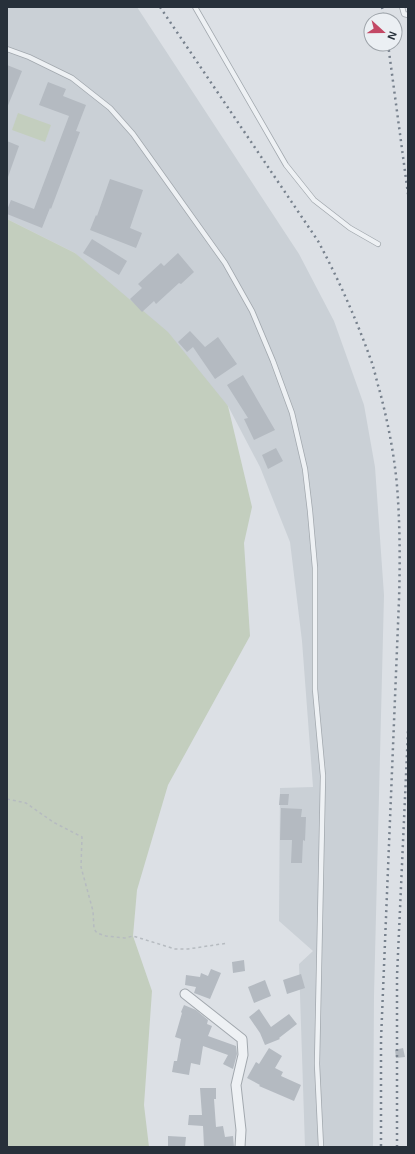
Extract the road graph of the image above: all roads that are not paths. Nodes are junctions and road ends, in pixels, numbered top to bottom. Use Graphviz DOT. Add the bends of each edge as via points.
graph roads {
  1 [pos="196,7"];
  2 [pos="402,7"];
  3 [pos="408,15"];
  4 [pos="7,49"];
  5 [pos="378,244"];
  6 [pos="185,994"];
  7 [pos="240,1147"];
  8 [pos="321,1147"];
  1 -- 5 [label="lane" via="286,165 314,200 350,228"];
  2 -- 3 [label="lane" via="404,14"];
  4 -- 8 [label="lane" via="72,78 110,108 133,134 225,263 252,311 292,413 305,469 315,568 315,689 323,776 317,1064"];
  6 -- 7 [label="street" via="242,1039 244,1055 236,1085 241,1130"];
}
